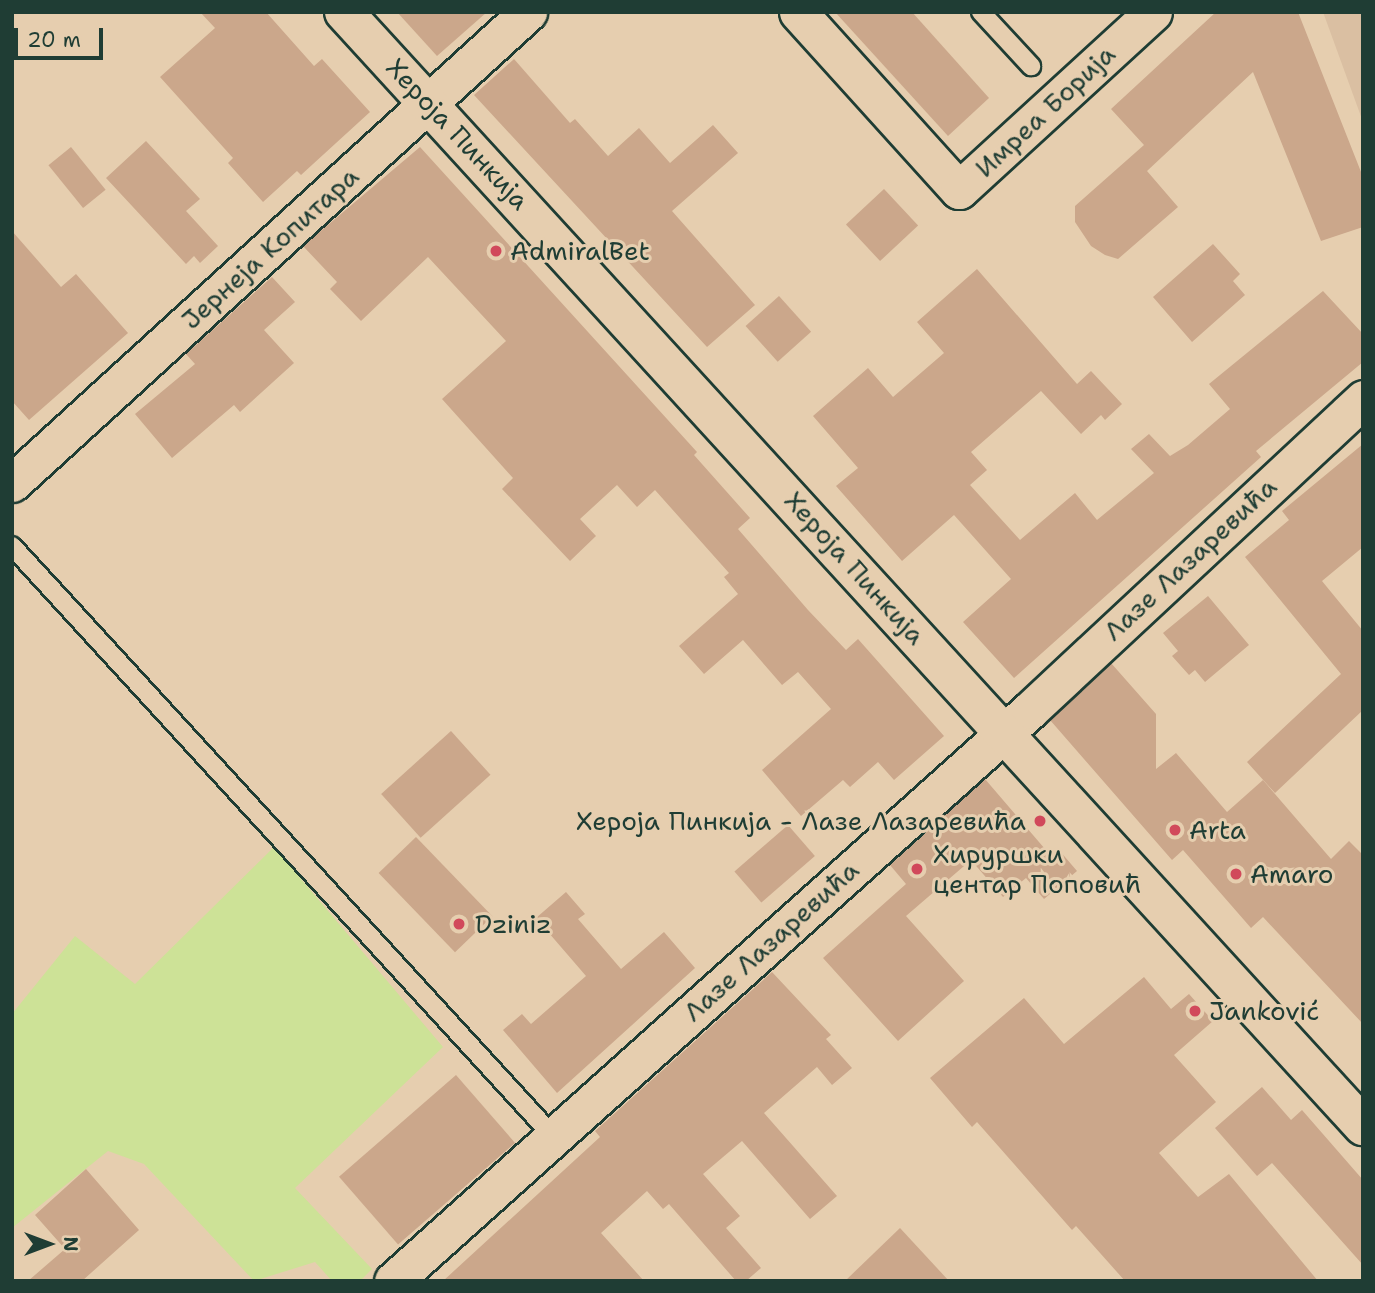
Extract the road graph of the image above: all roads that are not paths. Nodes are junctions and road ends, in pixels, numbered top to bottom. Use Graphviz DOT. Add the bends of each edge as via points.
graph roads {
  1 [pos="344,12"];
  2 [pos="528,12"];
  3 [pos="798,12"];
  4 [pos="981,12"];
  5 [pos="1153,12"];
  6 [pos="1031,66"];
  7 [pos="429,102"];
  8 [pos="1363,399"];
  9 [pos="12,483"];
  10 [pos="12,546"];
  11 [pos="1005,731"];
  12 [pos="1363,1126"];
  13 [pos="554,1137"];
  14 [pos="393,1281"];
  1 -- 7 [label="street, Хероја Пинкија"];
  2 -- 7 [label="street, Јернеја Копитара"];
  3 -- 5 [label="street, Имреа Борија" via="959,190"];
  4 -- 6 [label="lane"];
  7 -- 9 [label="street, Јернеја Копитара"];
  7 -- 11 [label="street, Хероја Пинкија"];
  8 -- 11 [label="street, Лазе Лазаревића"];
  10 -- 13 [label="lane"];
  11 -- 12 [label="street, Хероја Пинкија"];
  11 -- 13 [label="street, Лазе Лазаревића"];
  13 -- 14 [label="street, Лазе Лазаревића"];
}
